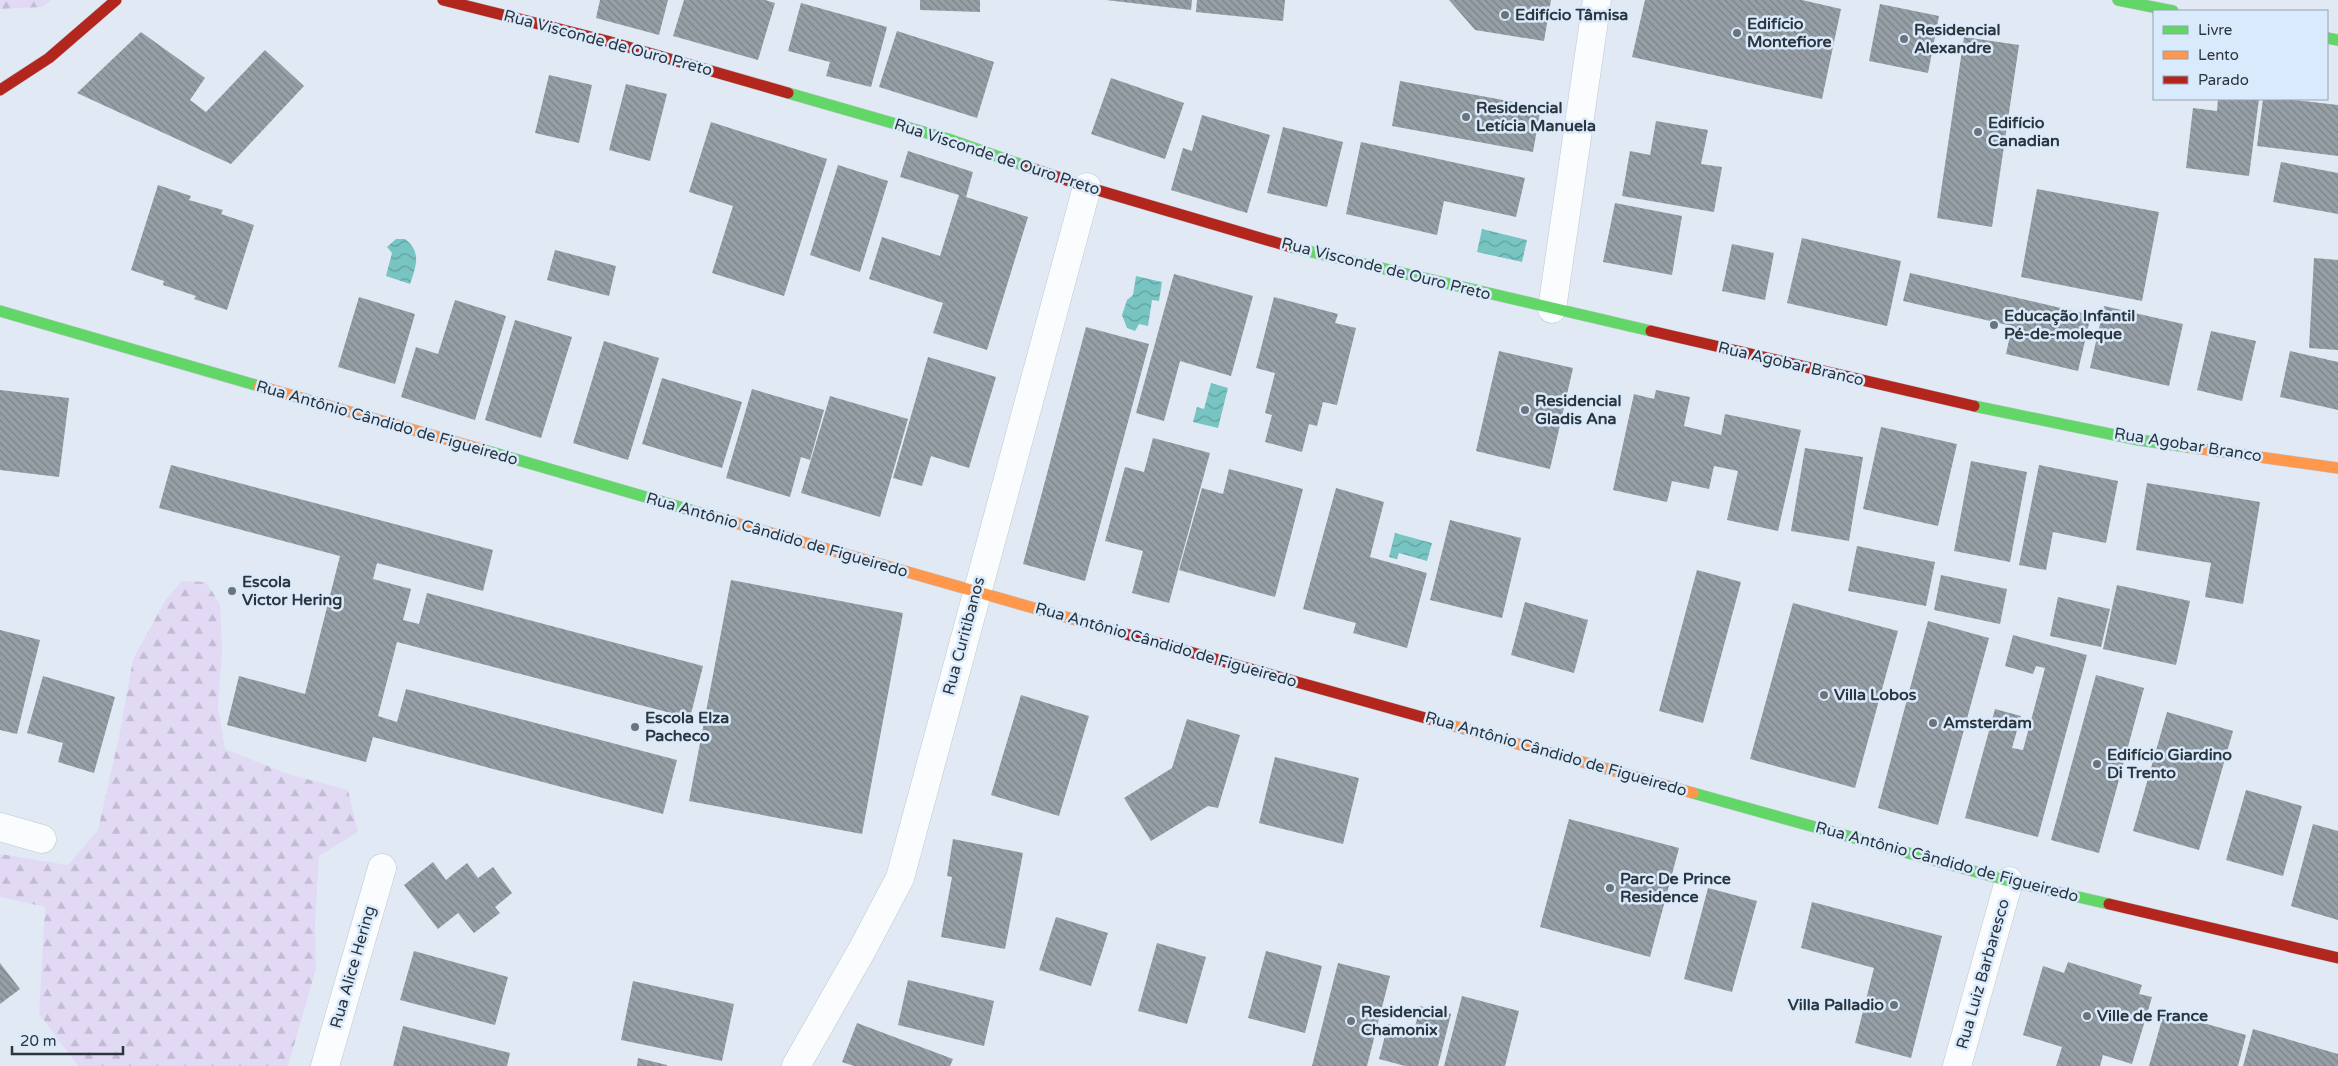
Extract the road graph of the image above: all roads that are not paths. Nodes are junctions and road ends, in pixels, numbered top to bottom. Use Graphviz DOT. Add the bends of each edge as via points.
graph roads {
  1 [pos="116,0"];
  2 [pos="443,0"];
  3 [pos="1596,0"];
  4 [pos="2118,0"];
  5 [pos="2168,10"];
  6 [pos="0,90"];
  7 [pos="1087,187"];
  8 [pos="1552,309"];
  9 [pos="0,311"];
  10 [pos="2338,468"];
  11 [pos="976,592"];
  12 [pos="0,827"];
  13 [pos="42,839"];
  14 [pos="382,868"];
  15 [pos="2009,881"];
  16 [pos="2338,958"];
  17 [pos="325,1066"];
  18 [pos="796,1066"];
  19 [pos="1957,1066"];
  1 -- 6 [label="street" via="48,58"];
  2 -- 7 [label="street, Rua Visconde de Ouro Preto" via="607,41 939,137"];
  3 -- 8 [label="street"];
  4 -- 5 [label="street"];
  7 -- 8 [label="street, Rua Visconde de Ouro Preto" via="1287,246"];
  7 -- 11 [label="street, Rua Curitibanos"];
  8 -- 10 [label="street, Rua Agobar Branco" via="1932,397 2139,440"];
  9 -- 11 [label="street, Rua Antônio Cândido de Figueiredo"];
  11 -- 15 [label="street, Rua Antônio Cândido de Figueiredo"];
  11 -- 18 [label="street, Rua Curitibanos" via="900,878"];
  12 -- 13 [label="street"];
  14 -- 17 [label="street, Rua Alice Hering"];
  15 -- 16 [label="street, Rua Antônio Cândido de Figueiredo"];
  15 -- 19 [label="street, Rua Luiz Barbaresco"];
}
